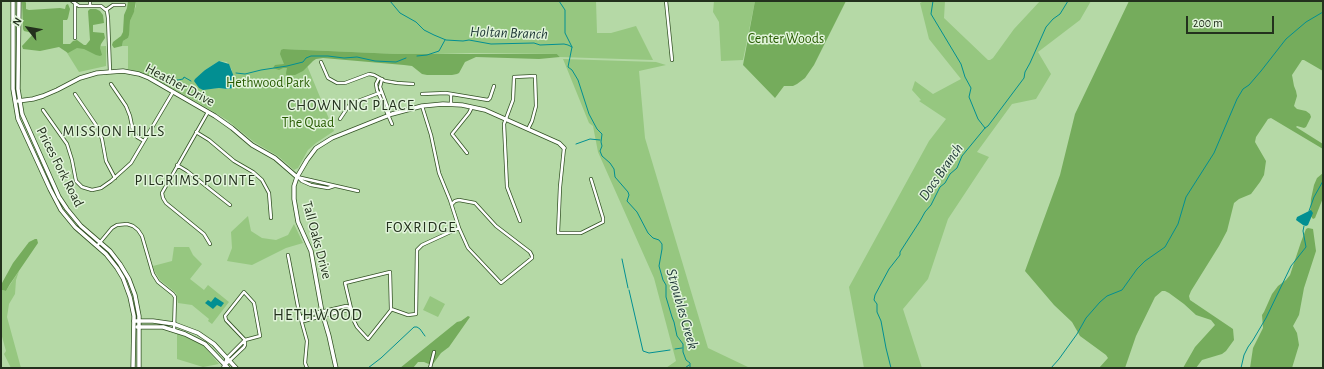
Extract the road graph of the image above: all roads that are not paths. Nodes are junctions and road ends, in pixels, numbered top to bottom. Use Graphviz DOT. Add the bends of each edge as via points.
graph roads {
  1 [pos="14,1"];
  2 [pos="19,1"];
  3 [pos="72,1"];
  4 [pos="90,1"];
  5 [pos="666,1"];
  6 [pos="75,4"];
  7 [pos="124,5"];
  8 [pos="90,6"];
  9 [pos="106,10"];
  10 [pos="75,38"];
  11 [pos="672,60"];
  12 [pos="321,62"];
  13 [pos="110,72"];
  14 [pos="380,78"];
  15 [pos="111,84"];
  16 [pos="413,84"];
  17 [pos="494,86"];
  18 [pos="173,92"];
  19 [pos="382,92"];
  20 [pos="378,93"];
  21 [pos="75,94"];
  22 [pos="422,94"];
  23 [pos="452,94"];
  24 [pos="14,101"];
  25 [pos="19,101"];
  26 [pos="450,104"];
  27 [pos="422,106"];
  28 [pos="472,107"];
  29 [pos="42,110"];
  30 [pos="208,112"];
  31 [pos="388,115"];
  32 [pos="506,118"];
  33 [pos="340,119"];
  34 [pos="392,124"];
  35 [pos="528,129"];
  36 [pos="196,132"];
  37 [pos="144,141"];
  38 [pos="564,148"];
  39 [pos="467,153"];
  40 [pos="177,165"];
  41 [pos="297,177"];
  42 [pos="115,178"];
  43 [pos="591,179"];
  44 [pos="358,191"];
  45 [pos="452,204"];
  46 [pos="230,205"];
  47 [pos="271,218"];
  48 [pos="520,221"];
  49 [pos="459,228"];
  50 [pos="100,242"];
  51 [pos="210,244"];
  52 [pos="97,246"];
  53 [pos="288,255"];
  54 [pos="351,307"];
  55 [pos="391,309"];
  56 [pos="323,314"];
  57 [pos="301,319"];
  58 [pos="134,321"];
  59 [pos="140,321"];
  60 [pos="174,324"];
  61 [pos="135,327"];
  62 [pos="140,327"];
  63 [pos="174,330"];
  64 [pos="245,340"];
  65 [pos="434,352"];
  66 [pos="228,360"];
  67 [pos="225,367"];
  68 [pos="133,368"];
  69 [pos="139,368"];
  70 [pos="236,368"];
  71 [pos="307,368"];
  72 [pos="336,368"];
  73 [pos="430,368"];
  1 -- 24 [label="street, Prices Fork Road"];
  2 -- 25 [label="street, Prices Fork Road"];
  3 -- 6 [label="street"];
  4 -- 8 [label="street"];
  5 -- 11 [label="street"];
  6 -- 8 [label="street"];
  6 -- 10 [label="street"];
  7 -- 9 [label="street" via="113,5"];
  8 -- 9 [label="street" via="101,6"];
  9 -- 13 [label="street"];
  12 -- 14 [label="street" via="328,78 337,83 345,83 365,74"];
  13 -- 18 [label="street, Heather Drive" via="139,74"];
  13 -- 25 [label="street, Heather Drive" via="88,75 50,94"];
  14 -- 16 [label="street"];
  14 -- 19 [label="street"];
  14 -- 20 [label="street" via="376,84"];
  15 -- 37 [label="street" via="126,106 133,131"];
  17 -- 23 [label="street" via="488,100"];
  18 -- 30 [label="street, Heather Drive"];
  18 -- 37 [label="street"];
  19 -- 20 [label="street"];
  19 -- 31 [label="street"];
  20 -- 31 [label="street"];
  20 -- 33 [label="street" via="350,104"];
  21 -- 42 [label="street" via="98,128 106,161"];
  22 -- 23 [label="street"];
  23 -- 26 [label="street"];
  24 -- 25 [label="street, Heather Drive"];
  24 -- 52 [label="street, Prices Fork Road" via="20,124 56,202 75,228"];
  25 -- 50 [label="street, Prices Fork Road" via="24,120 61,200 77,222"];
  26 -- 27 [label="street, Tall Oaks Drive"];
  26 -- 28 [label="street, Tall Oaks Drive"];
  27 -- 31 [label="street, Tall Oaks Drive"];
  27 -- 45 [label="street" via="432,135 439,173"];
  28 -- 32 [label="street, Tall Oaks Drive"];
  28 -- 39 [label="street" via="452,134"];
  29 -- 42 [label="street" via="67,144 74,178 80,186 95,190"];
  30 -- 36 [label="street"];
  30 -- 41 [label="street, Heather Drive" via="252,145 275,158"];
  31 -- 34 [label="street"];
  31 -- 41 [label="street, Tall Oaks Drive" via="321,144 311,154"];
  32 -- 35 [label="street, Tall Oaks Drive"];
  32 -- 35 [label="street" via="513,100 514,78 535,76 536,106"];
  32 -- 48 [label="street" via="506,186"];
  35 -- 38 [label="street, Tall Oaks Drive" via="559,143"];
  36 -- 40 [label="street"];
  36 -- 47 [label="street" via="262,180 269,193"];
  37 -- 42 [label="street" via="131,163"];
  38 -- 43 [label="street" via="558,233 582,233 603,222"];
  40 -- 46 [label="street"];
  40 -- 51 [label="street" via="162,192 163,198 204,234"];
  41 -- 44 [label="street, Heather Drive"];
  41 -- 56 [label="street, Tall Oaks Drive" via="294,189 298,222 312,251"];
  45 -- 49 [label="street"];
  45 -- 49 [label="street" via="459,200 475,203 496,226 530,252 532,258 501,283 468,248"];
  49 -- 55 [label="street" via="422,245 417,250 416,314 408,315"];
  50 -- 52 [label="street"];
  50 -- 59 [label="street, Prices Fork Road" via="115,257 127,276 137,301"];
  50 -- 60 [label="street" via="118,224 127,224 138,230 153,274 175,298"];
  52 -- 58 [label="street, Prices Fork Road" via="123,278 130,297"];
  53 -- 57 [label="street"];
  54 -- 55 [label="street" via="356,325 368,339"];
  54 -- 55 [label="street" via="345,283 390,272"];
  54 -- 56 [label="street" via="346,306"];
  56 -- 57 [label="street" via="303,316"];
  56 -- 72 [label="street, Tall Oaks Drive"];
  57 -- 71 [label="street" via="307,341"];
  58 -- 59 [label="street"];
  58 -- 61 [label="street, Prices Fork Road"];
  59 -- 60 [label="street"];
  59 -- 62 [label="street, Prices Fork Road"];
  60 -- 63 [label="street"];
  60 -- 66 [label="street" via="203,336"];
  61 -- 62 [label="street"];
  61 -- 68 [label="street, Prices Fork Road"];
  62 -- 63 [label="street"];
  62 -- 69 [label="street, Prices Fork Road"];
  63 -- 67 [label="street" via="200,340"];
  64 -- 64 [label="street" via="260,336 254,303 244,292 225,316"];
  64 -- 66 [label="street"];
  65 -- 73 [label="street"];
  66 -- 67 [label="street"];
  66 -- 70 [label="street"];
}
